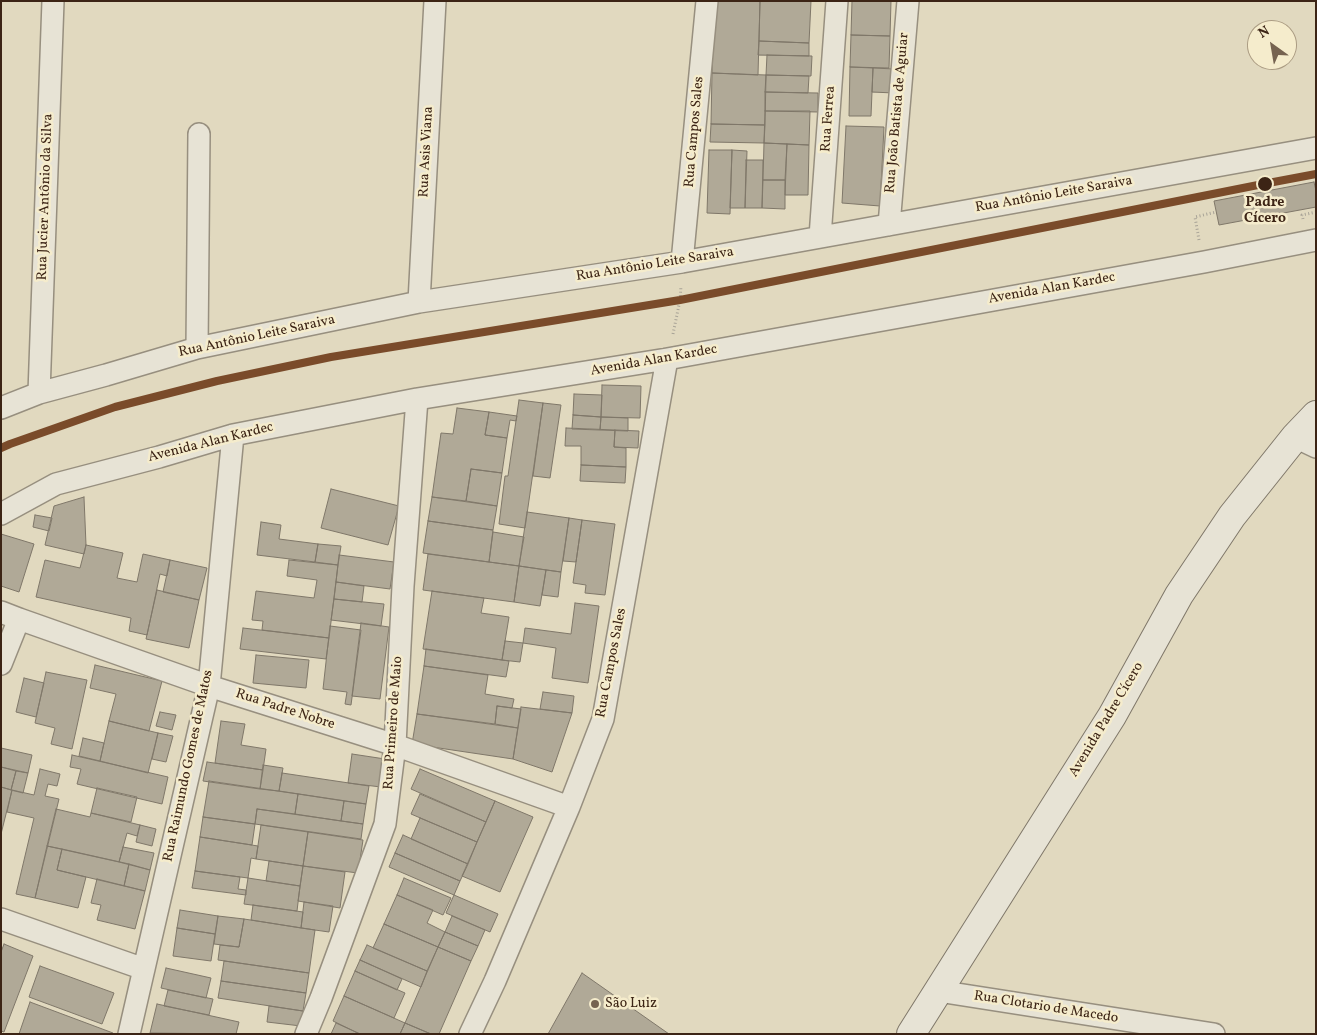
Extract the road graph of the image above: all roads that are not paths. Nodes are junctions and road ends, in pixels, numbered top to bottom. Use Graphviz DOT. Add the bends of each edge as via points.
graph roads {
  1 [pos="53,1"];
  2 [pos="435,1"];
  3 [pos="707,1"];
  4 [pos="838,1"];
  5 [pos="908,1"];
  6 [pos="200,134"];
  7 [pos="1316,148"];
  8 [pos="889,225"];
  9 [pos="820,237"];
  10 [pos="1316,240"];
  11 [pos="682,262"];
  12 [pos="420,302"];
  13 [pos="198,348"];
  14 [pos="667,360"];
  15 [pos="40,393"];
  16 [pos="417,399"];
  17 [pos="1,408"];
  18 [pos="1316,415"];
  19 [pos="233,434"];
  20 [pos="1305,442"];
  21 [pos="1,514"];
  22 [pos="10,616"];
  23 [pos="1,664"];
  24 [pos="209,686"];
  25 [pos="394,745"];
  26 [pos="569,807"];
  27 [pos="1,919"];
  28 [pos="144,969"];
  29 [pos="938,991"];
  30 [pos="129,1034"];
  31 [pos="306,1034"];
  32 [pos="470,1034"];
  33 [pos="911,1034"];
  34 [pos="1214,1034"];
  1 -- 15 [label="street, Rua Jucier Antônio da Silva"];
  2 -- 12 [label="street, Rua Asis Viana"];
  3 -- 11 [label="street, Rua Campos Sales"];
  4 -- 9 [label="street, Rua Ferrea"];
  5 -- 8 [label="street, Rua João Batista de Aguiar"];
  6 -- 13 [label="street"];
  7 -- 8 [label="street, Rua Antônio Leite Saraiva"];
  8 -- 9 [label="street, Rua Antônio Leite Saraiva"];
  9 -- 11 [label="street, Rua Antônio Leite Saraiva"];
  10 -- 14 [label="street, Avenida Alan Kardec"];
  11 -- 12 [label="street, Rua Antônio Leite Saraiva"];
  12 -- 13 [label="street, Rua Antônio Leite Saraiva"];
  13 -- 15 [label="street, Rua Antônio Leite Saraiva"];
  14 -- 16 [label="street, Avenida Alan Kardec"];
  14 -- 26 [label="street, Rua Campos Sales" via="603,719"];
  15 -- 17 [label="street, Rua Antônio Leite Saraiva"];
  16 -- 19 [label="street, Avenida Alan Kardec"];
  16 -- 25 [label="street, Rua Primeiro de Maio"];
  18 -- 20 [label="main road, Avenida Padre Cícero"];
  19 -- 21 [label="street, Avenida Alan Kardec" via="56,484"];
  19 -- 24 [label="street, Rua Raimundo Gomes de Matos"];
  20 -- 29 [label="main road, Avenida Padre Cícero" via="1232,516 1179,595 1112,716"];
  22 -- 23 [label="street"];
  22 -- 24 [label="street, Rua Padre Nobre"];
  24 -- 25 [label="street, Rua Padre Nobre"];
  24 -- 28 [label="street, Rua Raimundo Gomes de Matos"];
  25 -- 26 [label="street, Rua Padre Nobre"];
  25 -- 31 [label="street, Rua Primeiro de Maio" via="385,824"];
  26 -- 32 [label="street, Rua Campos Sales"];
  27 -- 28 [label="street"];
  28 -- 30 [label="street, Rua Raimundo Gomes de Matos"];
  29 -- 33 [label="main road, Avenida Padre Cícero"];
  29 -- 34 [label="street, Rua Clotario de Macedo"];
}
